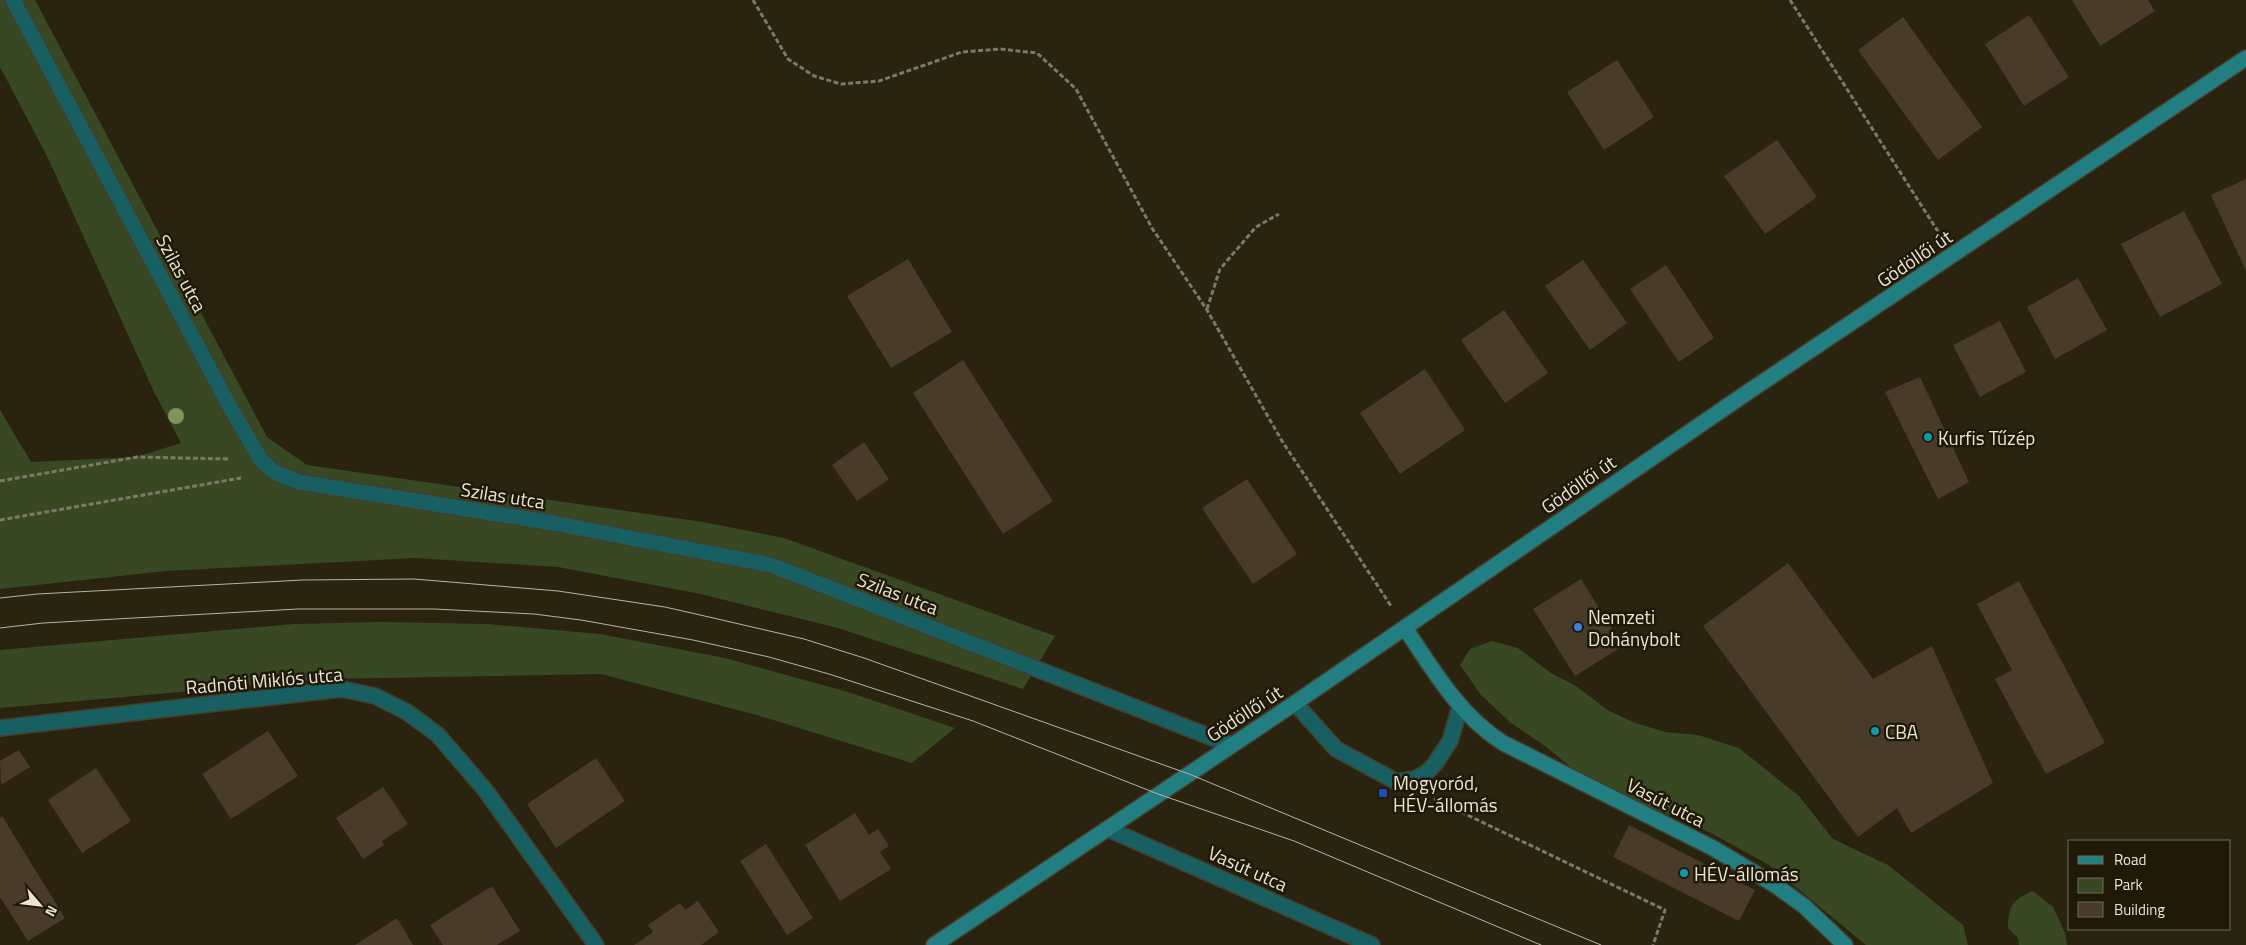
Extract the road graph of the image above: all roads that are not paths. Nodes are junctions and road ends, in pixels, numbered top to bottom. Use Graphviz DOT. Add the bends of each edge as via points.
graph roads {
  1 [pos="13,0"];
  2 [pos="2246,58"];
  3 [pos="1405,628"];
  4 [pos="1295,703"];
  5 [pos="1460,707"];
  6 [pos="0,728"];
  7 [pos="1231,746"];
  8 [pos="1108,828"];
  9 [pos="596,945"];
  10 [pos="934,945"];
  11 [pos="1372,945"];
  12 [pos="1845,945"];
  1 -- 7 [label="street, Szilas utca" via="230,407 261,460 274,472 299,482 553,523 771,565"];
  2 -- 3 [label="main road, Gödöllői út" via="1745,394"];
  3 -- 4 [label="main road, Gödöllői út"];
  3 -- 5 [label="main road, Vasút utca"];
  4 -- 5 [label="street" via="1336,750 1397,782 1415,779 1435,764 1450,741"];
  4 -- 7 [label="main road, Gödöllői út"];
  5 -- 12 [label="main road, Vasút utca" via="1483,730 1503,742 1746,867 1804,906"];
  6 -- 9 [label="street, Radnóti Miklós utca" via="342,689 374,696 407,712 438,735 486,791"];
  7 -- 8 [label="main road, Gödöllői út"];
  8 -- 10 [label="main road, Gödöllői út"];
  8 -- 11 [label="street, Vasút utca"];
}
